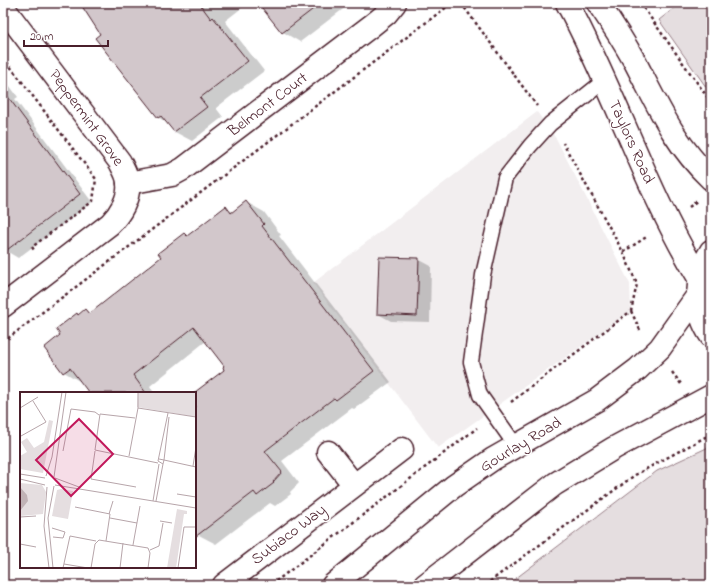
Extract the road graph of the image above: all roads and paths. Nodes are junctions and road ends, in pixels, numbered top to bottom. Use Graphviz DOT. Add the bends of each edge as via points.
graph roads {
  1 [pos="396,3"];
  2 [pos="452,3"];
  3 [pos="567,3"];
  4 [pos="598,3"];
  5 [pos="640,3"];
  6 [pos="3,7"];
  7 [pos="3,57"];
  8 [pos="604,81"];
  9 [pos="711,102"];
  10 [pos="711,179"];
  11 [pos="128,183"];
  12 [pos="711,251"];
  13 [pos="50,270"];
  14 [pos="698,287"];
  15 [pos="67,293"];
  16 [pos="3,306"];
  17 [pos="711,336"];
  18 [pos="3,342"];
  19 [pos="711,396"];
  20 [pos="711,434"];
  21 [pos="516,446"];
  22 [pos="402,449"];
  23 [pos="328,452"];
  24 [pos="354,485"];
  25 [pos="224,585"];
  26 [pos="333,585"];
  27 [pos="424,585"];
  28 [pos="485,585"];
  1 -- 11 [label="main road, Belmont Court" via="371,26 183,169 172,175"];
  2 -- 15 [label="path"];
  3 -- 8 [label="main road, Taylors Road"];
  4 -- 10 [label="main road" via="616,28 675,137 693,162"];
  5 -- 9 [label="path"];
  6 -- 11 [label="main road, Peppermint Grove" via="120,162"];
  7 -- 13 [label="path" via="96,179 93,201 32,247"];
  8 -- 14 [label="main road, Taylors Road"];
  8 -- 21 [label="lane" via="550,124 505,178 483,275 471,362 480,395"];
  11 -- 13 [label="main road, Peppermint Grove" via="118,215 99,234"];
  12 -- 14 [label="main road" via="705,260"];
  13 -- 15 [label="path"];
  13 -- 16 [label="main road, Peppermint Grove"];
  14 -- 17 [label="main road" via="701,316"];
  14 -- 21 [label="main road, Gourlay Road" via="660,348 638,368 597,400"];
  15 -- 18 [label="path"];
  19 -- 27 [label="main road" via="614,448 555,484"];
  20 -- 28 [label="path" via="635,475"];
  21 -- 26 [label="main road, Gourlay Road" via="454,486"];
  22 -- 24 [label="main road, Subiaco Way"];
  23 -- 24 [label="main road"];
  24 -- 25 [label="main road, Subiaco Way"];
}
